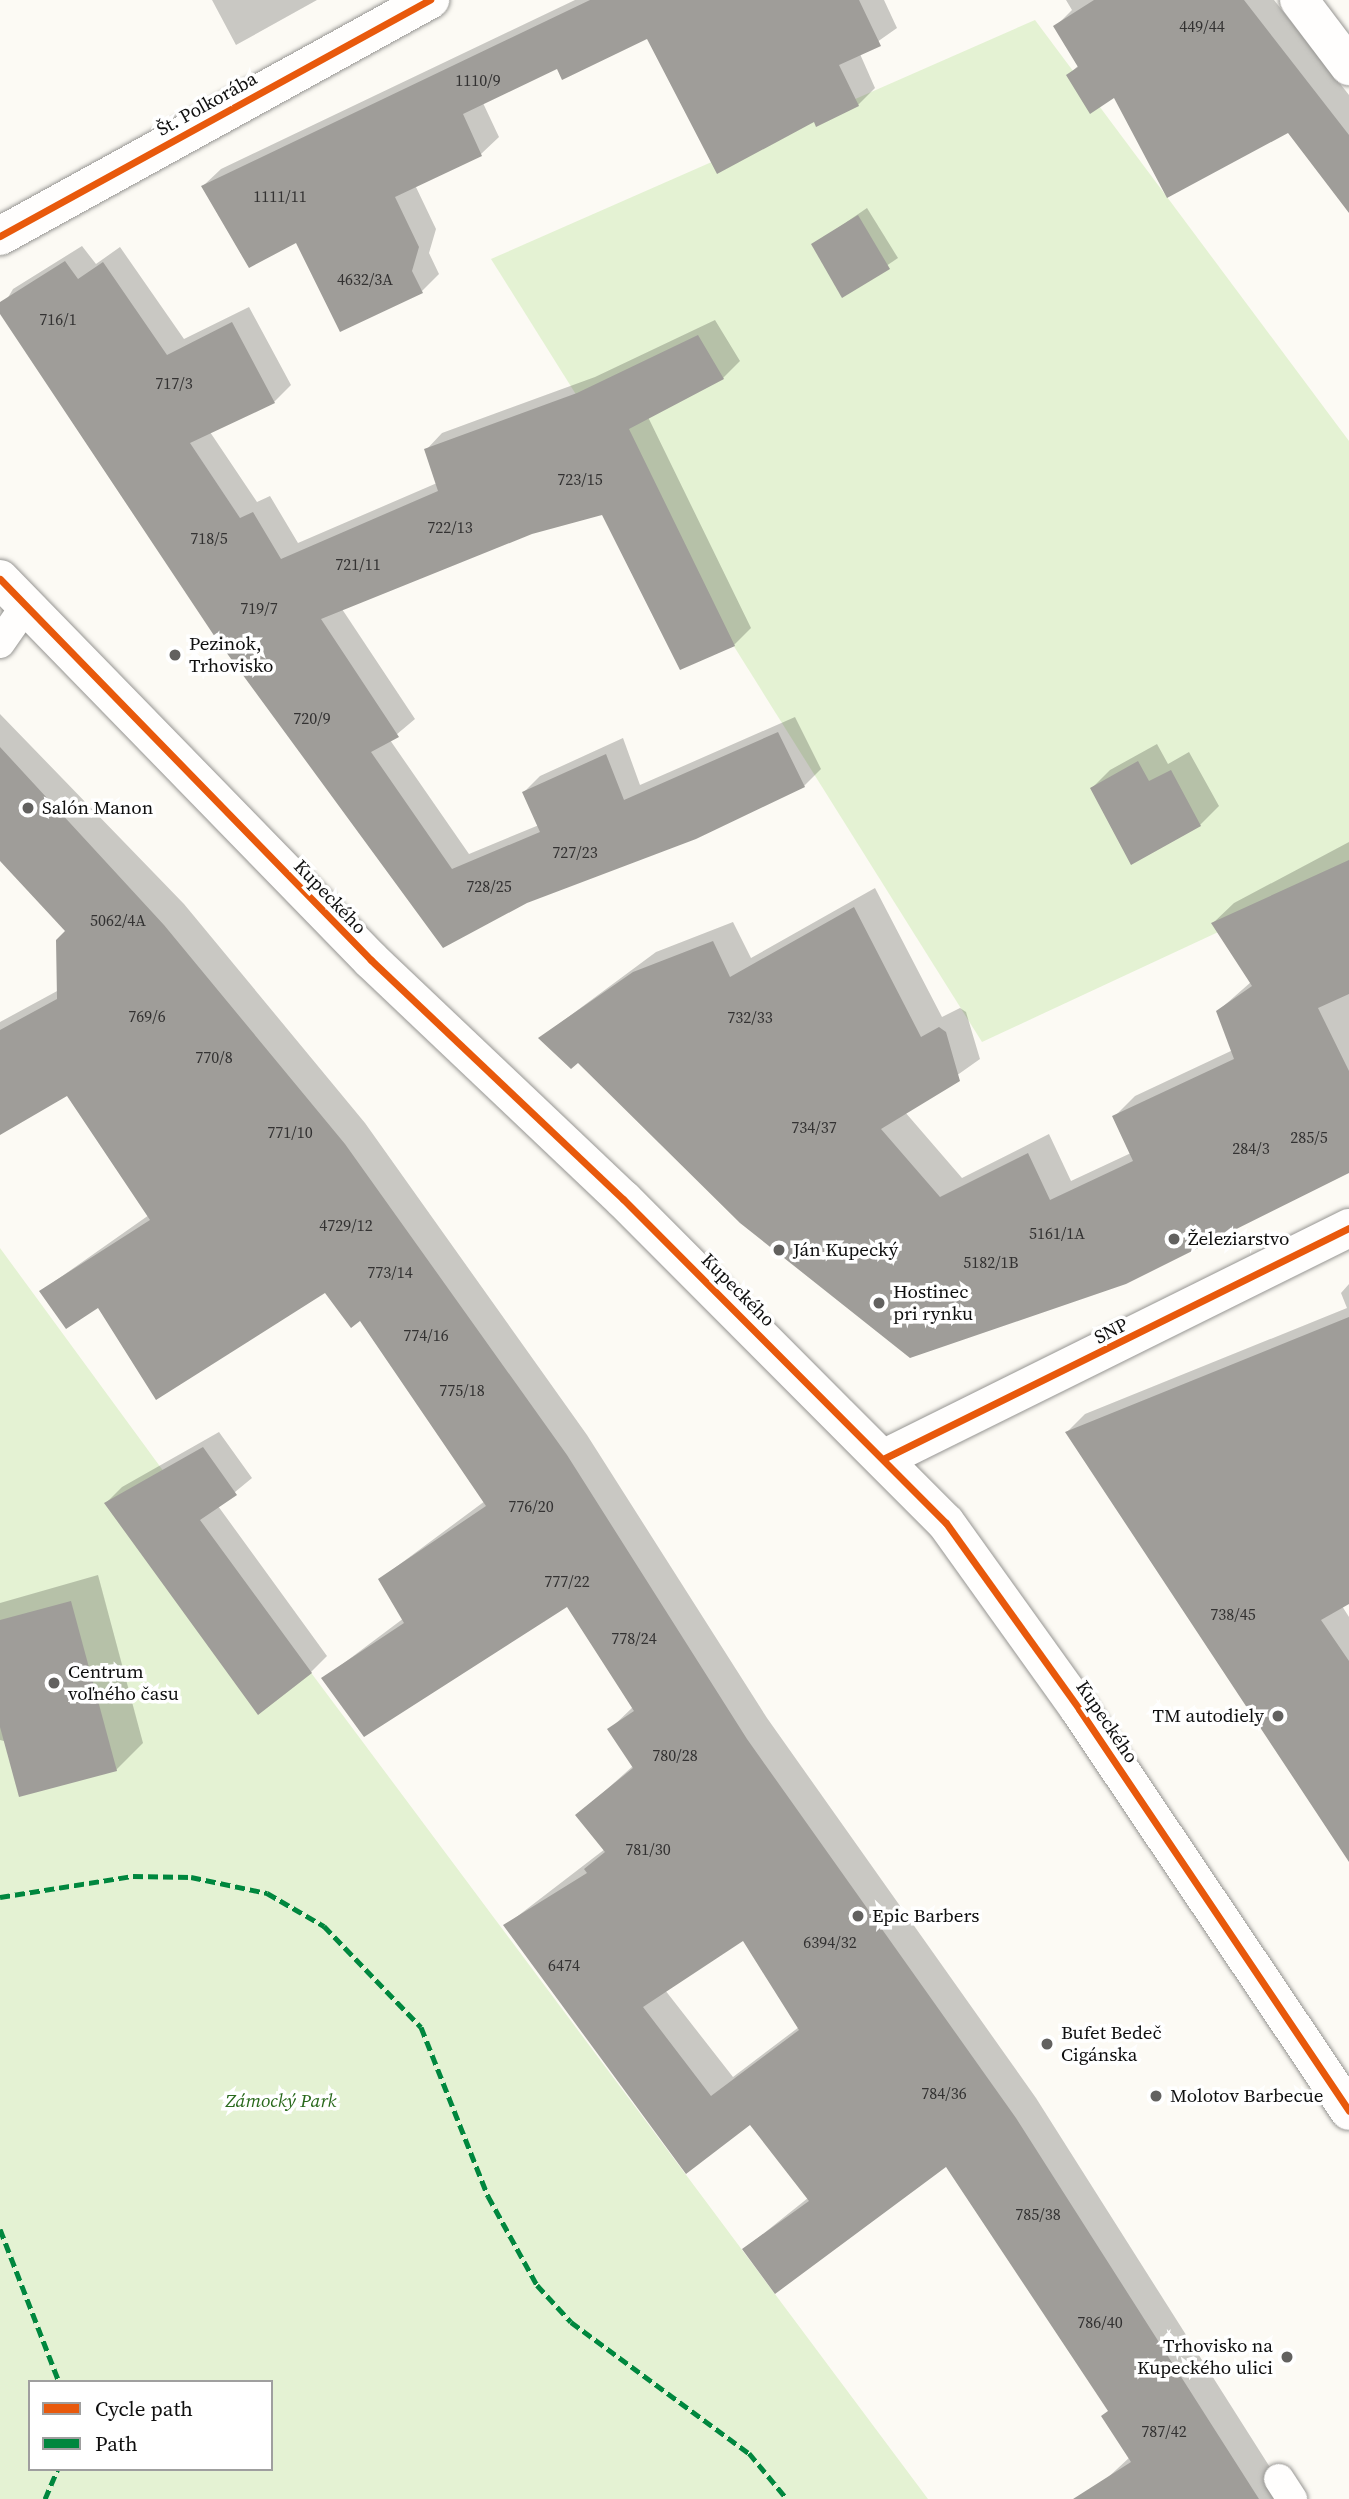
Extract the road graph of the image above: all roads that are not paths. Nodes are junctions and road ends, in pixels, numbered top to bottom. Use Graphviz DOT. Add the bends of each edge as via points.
graph roads {
  1 [pos="430,0"];
  2 [pos="1299,0"];
  3 [pos="1349,66"];
  4 [pos="0,236"];
  5 [pos="14,592"];
  6 [pos="0,643"];
  7 [pos="1349,1228"];
  8 [pos="885,1458"];
  9 [pos="1349,2111"];
  1 -- 4 [label="street, Št. Polkorába"];
  2 -- 3 [label="street"];
  5 -- 6 [label="lane"];
  5 -- 8 [label="street, Kupeckého" via="371,960"];
  7 -- 8 [label="street, SNP"];
  8 -- 9 [label="street, Kupeckého" via="992,1583"];
}
